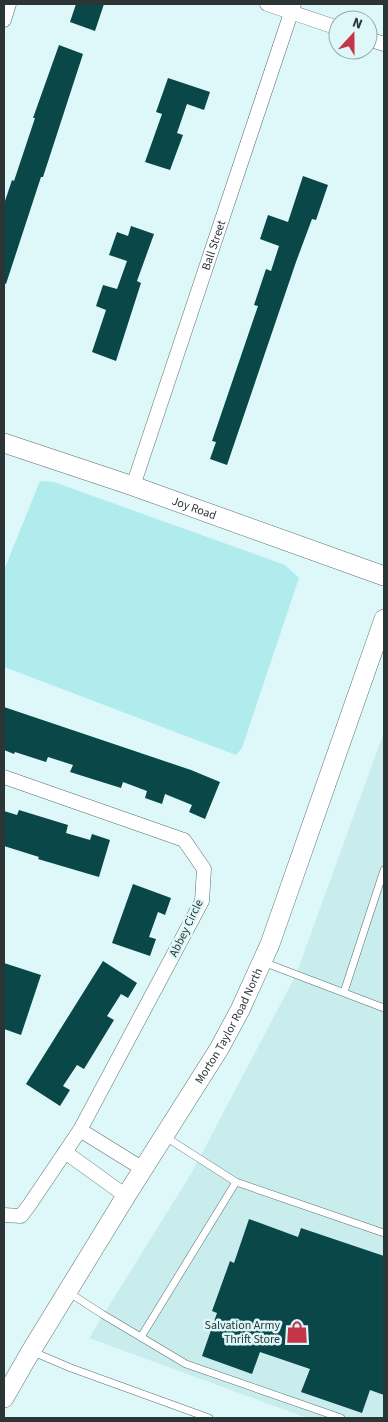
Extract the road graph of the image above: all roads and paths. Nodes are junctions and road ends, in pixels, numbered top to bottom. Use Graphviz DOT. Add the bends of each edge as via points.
graph roads {
  1 [pos="9,4"];
  2 [pos="267,4"];
  3 [pos="292,8"];
  4 [pos="4,20"];
  5 [pos="328,24"];
  6 [pos="4,443"];
  7 [pos="133,486"];
  8 [pos="384,576"];
  9 [pos="384,619"];
  10 [pos="4,777"];
  11 [pos="384,870"];
  12 [pos="262,962"];
  13 [pos="344,992"];
  14 [pos="384,1008"];
  15 [pos="80,1130"];
  16 [pos="163,1136"];
  17 [pos="65,1152"];
  18 [pos="143,1169"];
  19 [pos="236,1182"];
  20 [pos="126,1196"];
  21 [pos="4,1215"];
  22 [pos="384,1233"];
  23 [pos="68,1292"];
  24 [pos="141,1337"];
  25 [pos="31,1351"];
  26 [pos="4,1398"];
  27 [pos="209,1418"];
  28 [pos="340,1418"];
  1 -- 4 [label="street"];
  2 -- 3 [label="street"];
  3 -- 5 [label="street"];
  3 -- 7 [label="street, Ball Street"];
  6 -- 7 [label="street, Joy Road"];
  7 -- 8 [label="street, Joy Road"];
  9 -- 12 [label="street, Morton Taylor Road North"];
  10 -- 15 [label="street, Abbey Circle" via="184,840 204,869 202,901"];
  11 -- 13 [label="lane"];
  12 -- 13 [label="lane"];
  12 -- 16 [label="street, Morton Taylor Road North" via="219,1049"];
  13 -- 14 [label="lane"];
  15 -- 17 [label="street, Abbey Circle"];
  15 -- 18 [label="street"];
  16 -- 18 [label="street, Morton Taylor Road North"];
  16 -- 19 [label="lane"];
  17 -- 20 [label="street"];
  17 -- 21 [label="street, Abbey Circle" via="21,1216"];
  18 -- 20 [label="street, Morton Taylor Road North"];
  19 -- 22 [label="lane"];
  19 -- 24 [label="lane"];
  20 -- 23 [label="street, Morton Taylor Road North"];
  23 -- 24 [label="lane"];
  23 -- 25 [label="street, Morton Taylor Road North"];
  24 -- 28 [label="lane" via="186,1364"];
  25 -- 26 [label="street, Morton Taylor Road North"];
  25 -- 27 [label="lane"];
}
